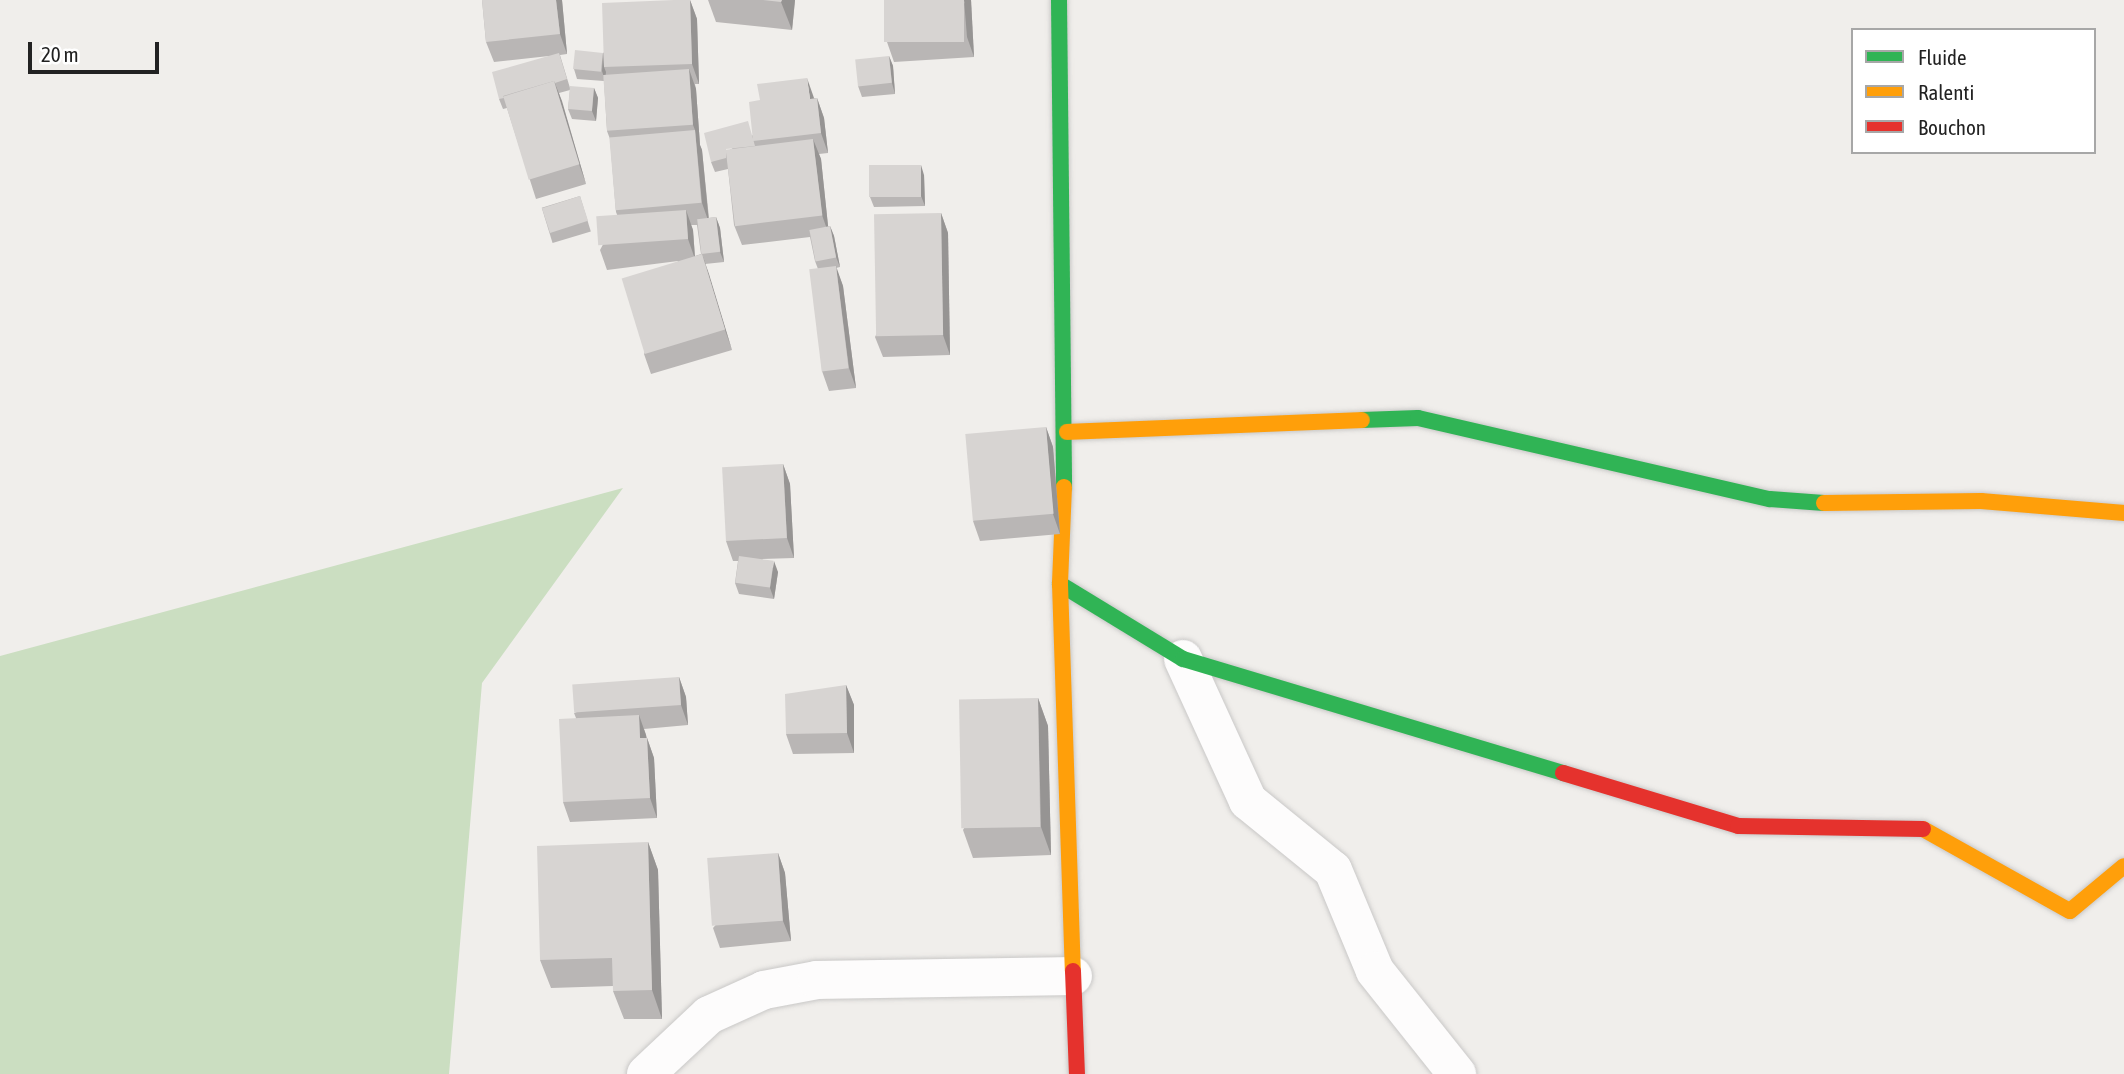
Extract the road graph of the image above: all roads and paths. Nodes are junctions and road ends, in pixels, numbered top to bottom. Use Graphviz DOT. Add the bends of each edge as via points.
graph roads {
  1 [pos="1059,0"];
  2 [pos="1067,432"];
  3 [pos="2124,513"];
  4 [pos="1060,583"];
  5 [pos="1183,659"];
  6 [pos="2124,866"];
  7 [pos="1073,976"];
  8 [pos="646,1074"];
  9 [pos="1077,1074"];
  10 [pos="1457,1074"];
  1 -- 2 [label="street"];
  2 -- 3 [label="street" via="1418,418 1770,499 1857,505 1981,501"];
  2 -- 4 [label="street"];
  4 -- 5 [label="street"];
  4 -- 7 [label="street"];
  5 -- 6 [label="street" via="1738,826 1920,827 2070,911"];
  5 -- 10 [label="street" via="1248,801 1333,870 1375,971"];
  7 -- 8 [label="street" via="817,980 764,990 709,1015"];
  7 -- 9 [label="street"];
}
